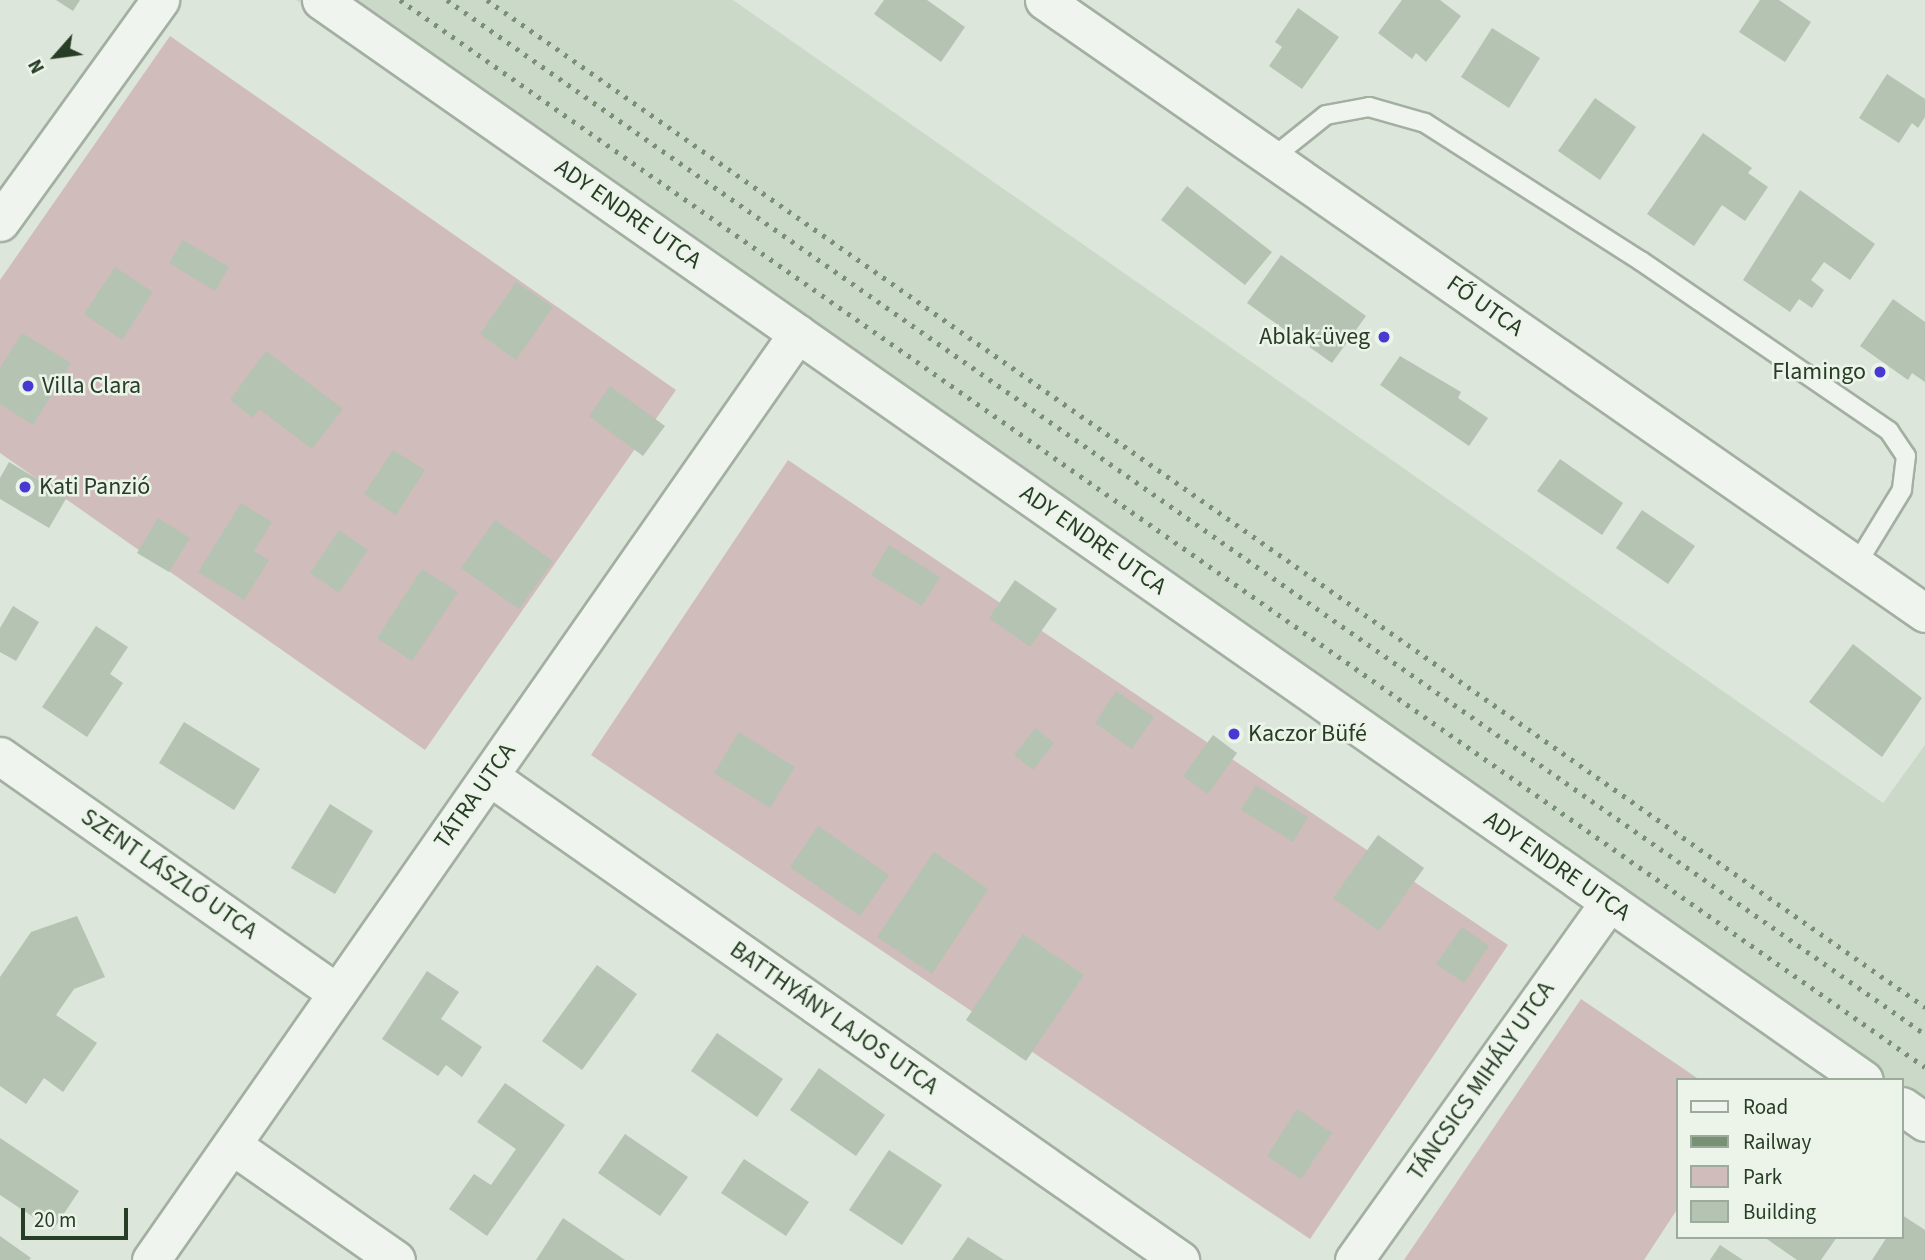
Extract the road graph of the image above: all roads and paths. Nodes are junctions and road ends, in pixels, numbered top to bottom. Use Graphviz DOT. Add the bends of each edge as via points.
graph roads {
  1 [pos="160,0"];
  2 [pos="321,0"];
  3 [pos="1044,0"];
  4 [pos="1271,159"];
  5 [pos="0,222"];
  6 [pos="798,333"];
  7 [pos="1856,565"];
  8 [pos="1925,613"];
  9 [pos="0,756"];
  10 [pos="489,776"];
  11 [pos="1609,902"];
  12 [pos="337,993"];
  13 [pos="1861,1078"];
  14 [pos="1904,1107"];
  15 [pos="1925,1122"];
  16 [pos="232,1145"];
  17 [pos="151,1260"];
  18 [pos="396,1260"];
  19 [pos="1180,1260"];
  20 [pos="1354,1260"];
  1 -- 5 [label="street"];
  2 -- 6 [label="street, ADY ENDRE UTCA"];
  3 -- 4 [label="street, FŐ UTCA"];
  4 -- 7 [label="street, FŐ UTCA"];
  4 -- 7 [label="lane" via="1326,115 1369,107 1425,123 1641,261 1889,431 1906,456 1902,490"];
  6 -- 10 [label="street, TÁTRA UTCA"];
  6 -- 11 [label="street, ADY ENDRE UTCA"];
  7 -- 8 [label="street, FŐ UTCA"];
  9 -- 12 [label="street, SZENT LÁSZLÓ UTCA"];
  10 -- 12 [label="street, TÁTRA UTCA"];
  10 -- 19 [label="street, BATTHYÁNY LAJOS UTCA"];
  11 -- 13 [label="street, ADY ENDRE UTCA"];
  11 -- 20 [label="street, TÁNCSICS MIHÁLY UTCA"];
  12 -- 16 [label="street, TÁTRA UTCA"];
  14 -- 15 [label="street"];
  16 -- 17 [label="street, TÁTRA UTCA"];
  16 -- 18 [label="street"];
}
